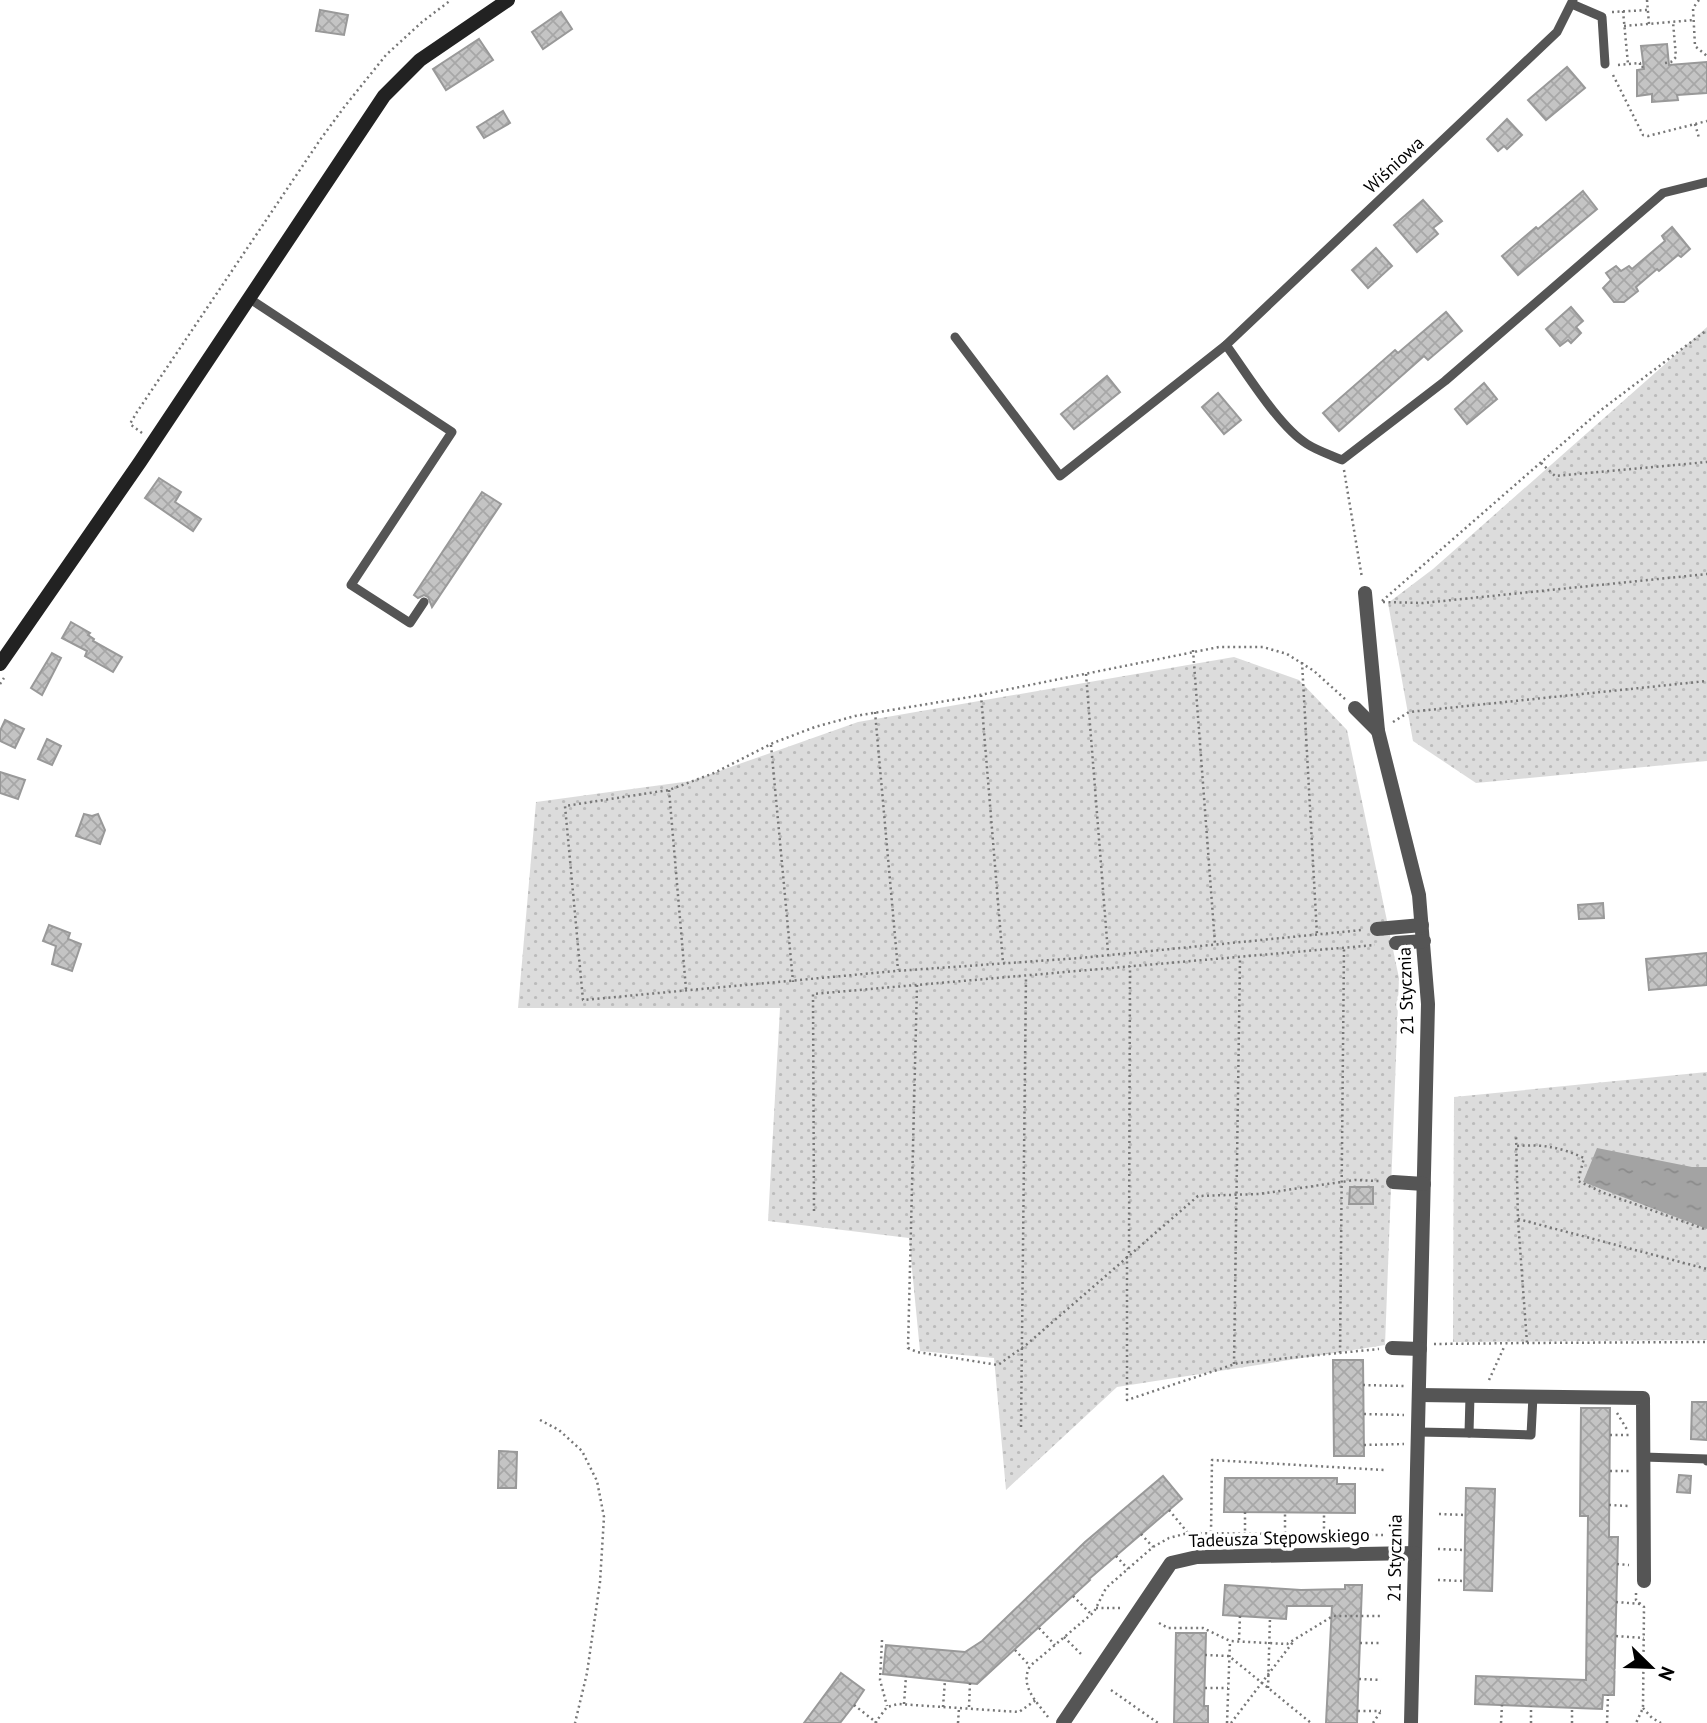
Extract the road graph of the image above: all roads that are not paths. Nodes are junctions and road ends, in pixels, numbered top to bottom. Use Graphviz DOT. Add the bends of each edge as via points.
graph roads {
  1 [pos="508,0"];
  2 [pos="1573,2"];
  3 [pos="1609,66"];
  4 [pos="1707,182"];
  5 [pos="250,299"];
  6 [pos="955,337"];
  7 [pos="1226,345"];
  8 [pos="1365,593"];
  9 [pos="424,601"];
  10 [pos="0,664"];
  11 [pos="1355,708"];
  12 [pos="1378,731"];
  13 [pos="1422,925"];
  14 [pos="1377,929"];
  15 [pos="1424,941"];
  16 [pos="1396,943"];
  17 [pos="1393,1182"];
  18 [pos="1424,1184"];
  19 [pos="1420,1346"];
  20 [pos="1392,1348"];
  21 [pos="1419,1390"];
  22 [pos="1476,1396"];
  23 [pos="1532,1396"];
  24 [pos="1469,1433"];
  25 [pos="1418,1438"];
  26 [pos="1643,1457"];
  27 [pos="1707,1461"];
  28 [pos="1415,1553"];
  29 [pos="1640,1585"];
  30 [pos="1063,1723"];
  31 [pos="1411,1723"];
  1 -- 5 [label="street" via="420,60 384,96"];
  2 -- 3 [label="lane" via="1602,17"];
  2 -- 7 [label="lane, Wiśniowa" via="1557,32"];
  4 -- 7 [label="lane" via="1663,193 1445,381 1342,460 1295,435"];
  5 -- 9 [label="lane" via="452,432 351,585 410,623"];
  5 -- 10 [label="street"];
  6 -- 7 [label="lane, Wiśniowa" via="1060,476"];
  8 -- 12 [label="street, 21 Stycznia"];
  11 -- 12 [label="street"];
  12 -- 13 [label="street, 21 Stycznia" via="1419,895"];
  13 -- 14 [label="street"];
  13 -- 15 [label="street, 21 Stycznia"];
  15 -- 16 [label="street"];
  15 -- 18 [label="street, 21 Stycznia" via="1428,1004"];
  17 -- 18 [label="street"];
  18 -- 19 [label="street, 21 Stycznia"];
  19 -- 20 [label="street"];
  19 -- 21 [label="street, 21 Stycznia"];
  21 -- 22 [label="street"];
  21 -- 25 [label="street, 21 Stycznia"];
  22 -- 23 [label="street"];
  22 -- 24 [label="lane"];
  23 -- 24 [label="lane" via="1531,1435"];
  23 -- 26 [label="street" via="1643,1398"];
  24 -- 25 [label="lane"];
  25 -- 28 [label="street, 21 Stycznia"];
  26 -- 27 [label="lane"];
  26 -- 29 [label="street"];
  28 -- 30 [label="street, Tadeusza Stępowskiego" via="1205,1556 1171,1563"];
  28 -- 31 [label="street, 21 Stycznia"];
}
